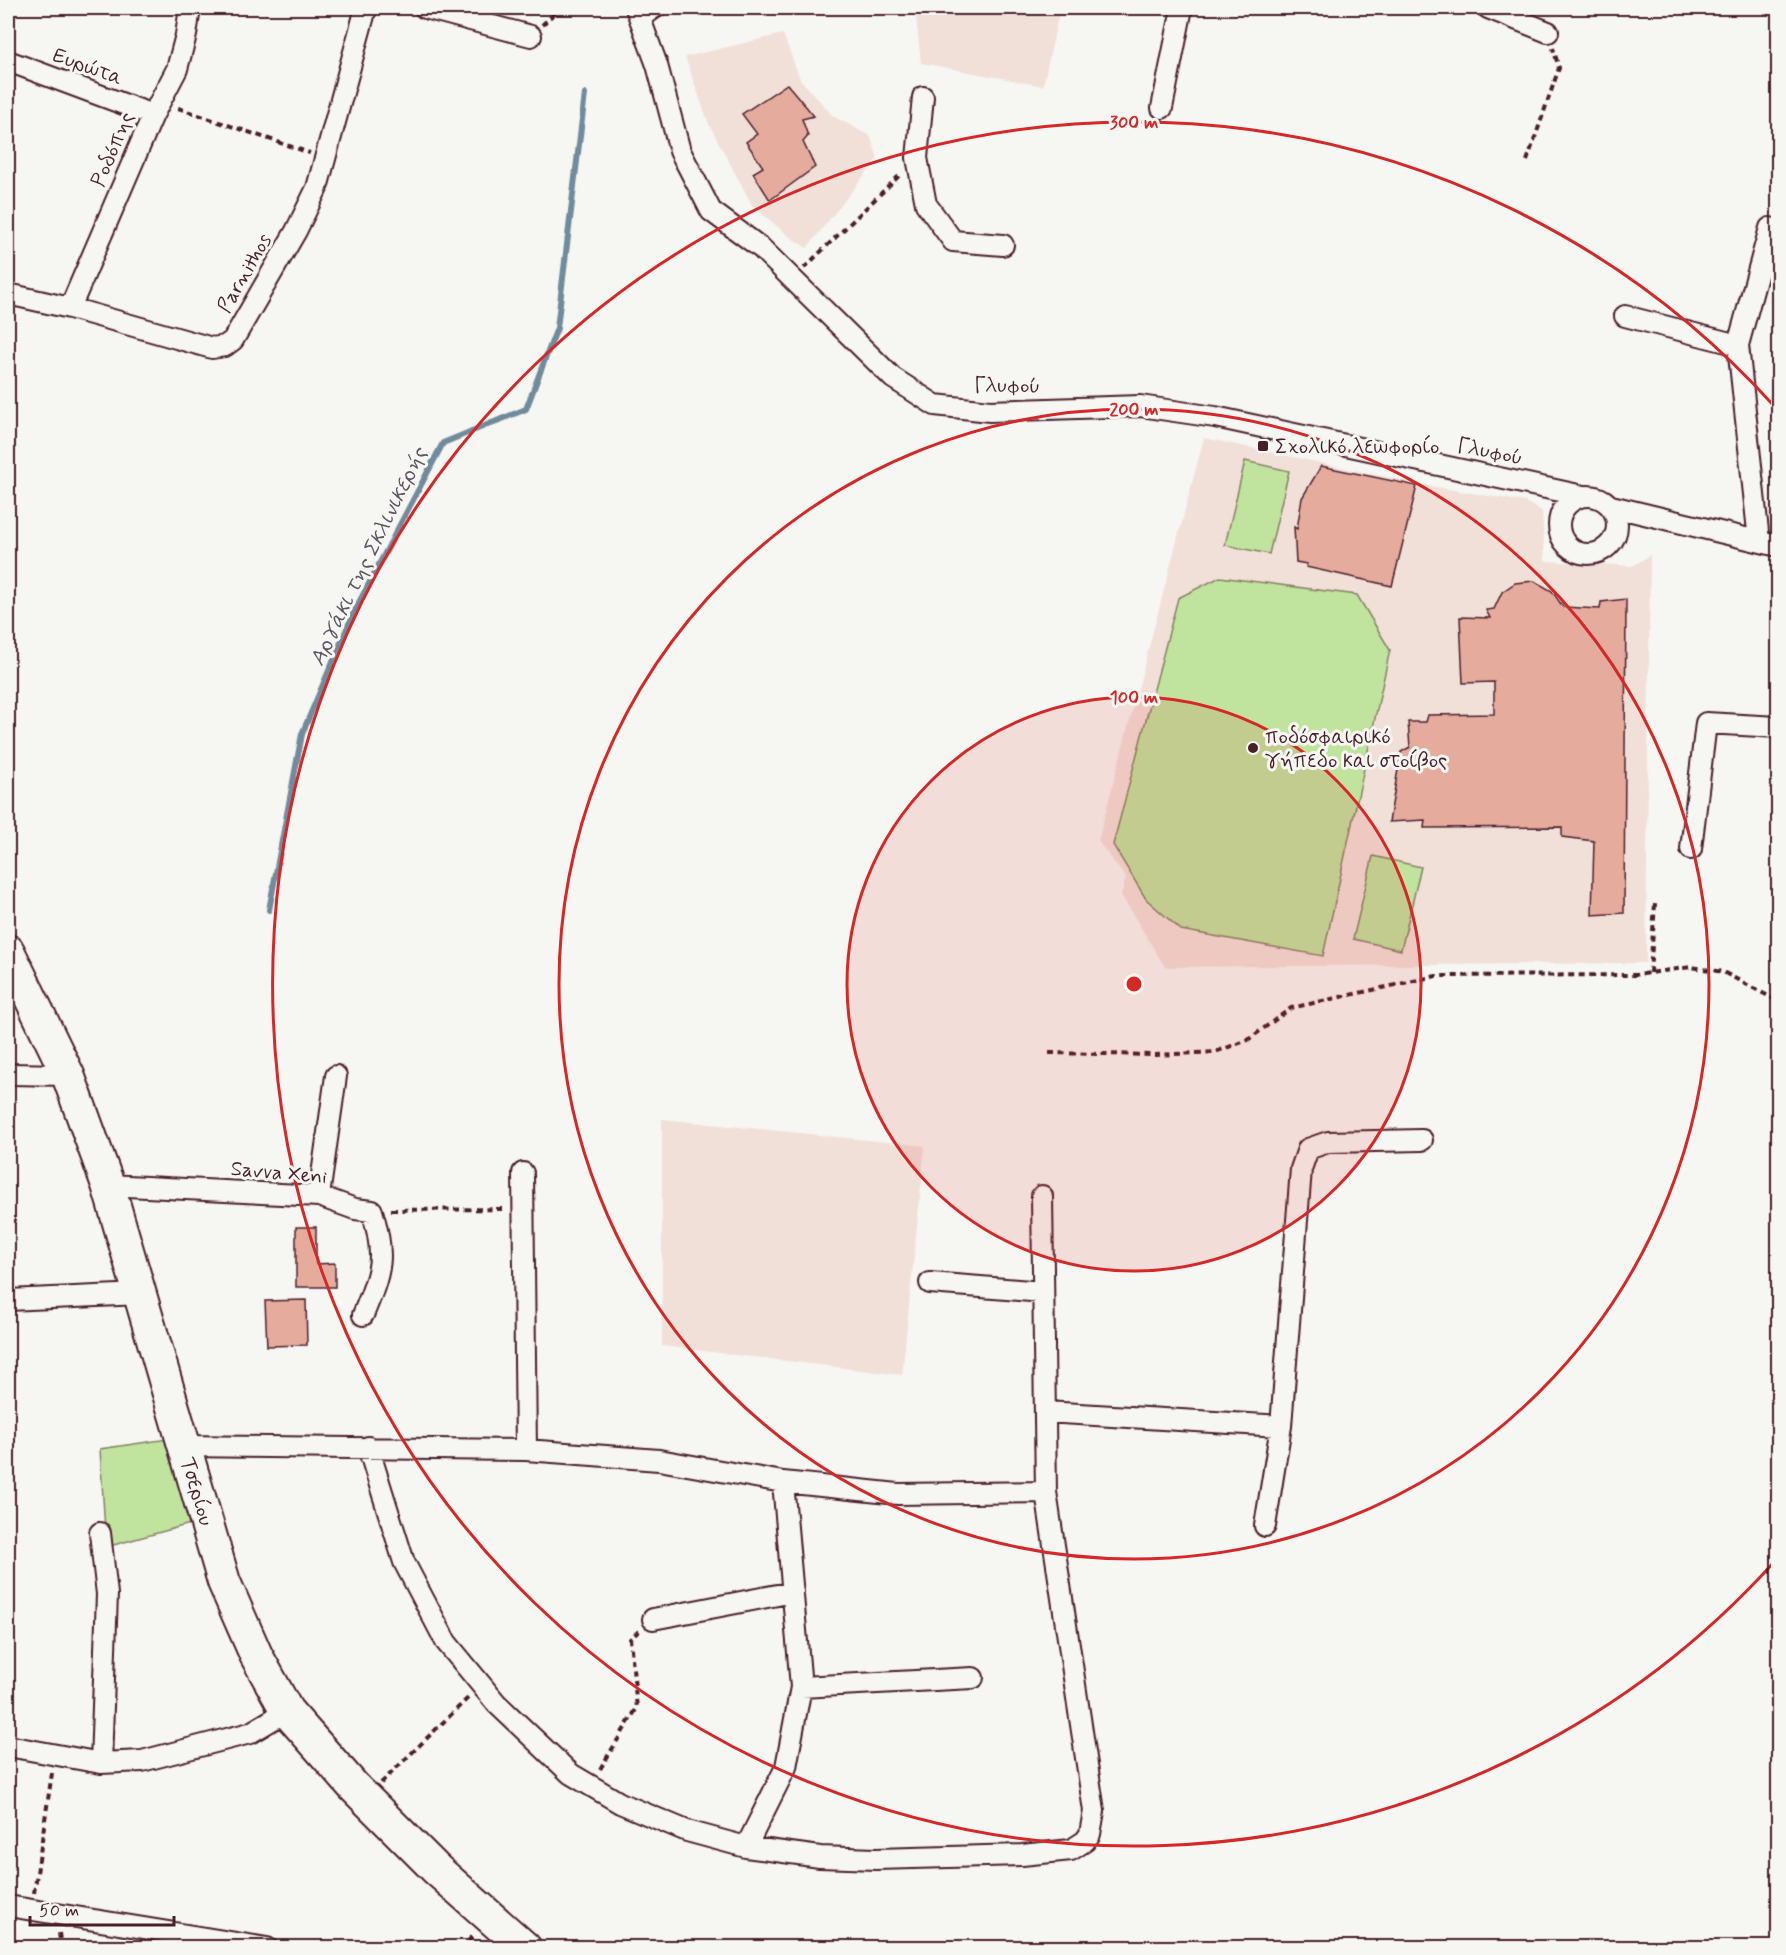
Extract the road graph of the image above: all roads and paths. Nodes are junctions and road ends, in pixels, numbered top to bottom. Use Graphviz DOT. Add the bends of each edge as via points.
graph roads {
  1 [pos="190,8"];
  2 [pos="366,8"];
  3 [pos="425,8"];
  4 [pos="662,8"];
  5 [pos="1182,8"];
  6 [pos="1488,8"];
  7 [pos="638,16"];
  8 [pos="1548,32"];
  9 [pos="531,36"];
  10 [pos="8,62"];
  11 [pos="923,97"];
  12 [pos="156,108"];
  13 [pos="1162,108"];
  14 [pos="325,158"];
  15 [pos="917,158"];
  16 [pos="1527,161"];
  17 [pos="1770,228"];
  18 [pos="1003,245"];
  19 [pos="793,279"];
  20 [pos="8,294"];
  21 [pos="70,308"];
  22 [pos="1625,316"];
  23 [pos="1738,345"];
  24 [pos="1583,496"];
  25 [pos="1611,506"];
  26 [pos="1759,540"];
  27 [pos="1779,546"];
  28 [pos="1779,727"];
  29 [pos="1691,849"];
  30 [pos="1655,904"];
  31 [pos="8,951"];
  32 [pos="1650,973"];
  33 [pos="1779,1001"];
  34 [pos="1049,1053"];
  35 [pos="8,1074"];
  36 [pos="68,1075"];
  37 [pos="336,1076"];
  38 [pos="1422,1140"];
  39 [pos="523,1173"];
  40 [pos="108,1185"];
  41 [pos="319,1196"];
  42 [pos="1042,1196"];
  43 [pos="523,1208"];
  44 [pos="372,1211"];
  45 [pos="930,1283"];
  46 [pos="1042,1292"];
  47 [pos="141,1294"];
  48 [pos="8,1300"];
  49 [pos="363,1316"];
  50 [pos="1045,1412"];
  51 [pos="1281,1426"];
  52 [pos="183,1446"];
  53 [pos="368,1446"];
  54 [pos="526,1450"];
  55 [pos="783,1482"];
  56 [pos="1046,1492"];
  57 [pos="1265,1526"];
  58 [pos="100,1533"];
  59 [pos="793,1592"];
  60 [pos="653,1619"];
  61 [pos="973,1678"];
  62 [pos="481,1685"];
  63 [pos="801,1687"];
  64 [pos="287,1711"];
  65 [pos="8,1746"];
  66 [pos="55,1755"];
  67 [pos="101,1763"];
  68 [pos="590,1785"];
  69 [pos="366,1798"];
  70 [pos="746,1847"];
  71 [pos="8,1906"];
  72 [pos="32,1910"];
  73 [pos="267,1947"];
  74 [pos="525,1947"];
  1 -- 12 [label="street, Ροδόπης" via="177,69"];
  2 -- 14 [label="street, Parnithos"];
  3 -- 9 [label="street"];
  4 -- 7 [label="lane"];
  5 -- 13 [label="street"];
  6 -- 8 [label="street"];
  7 -- 19 [label="street, Γλυφού" via="657,65 680,151 711,211 761,248"];
  8 -- 16 [label="path" via="1558,68"];
  10 -- 12 [label="street, Ευρώτα"];
  11 -- 15 [label="street"];
  12 -- 14 [label="path"];
  12 -- 21 [label="street, Ροδόπης"];
  14 -- 21 [label="street, Parnithos" via="317,188 296,231 233,340 225,346 212,348"];
  15 -- 18 [label="street" via="926,204 953,241"];
  15 -- 19 [label="path"];
  17 -- 23 [label="street"];
  19 -- 24 [label="street, Γλυφού" via="892,378 935,405 990,411 1140,406 1215,417"];
  20 -- 21 [label="street, Parnithos"];
  22 -- 23 [label="street"];
  23 -- 26 [label="street"];
  24 -- 25 [label="street" via="1599,497"];
  24 -- 25 [label="street" via="1569,502 1561,515 1559,530 1566,544 1578,552 1593,554 1607,547 1616,535 1618,519"];
  25 -- 26 [label="street"];
  26 -- 27 [label="street"];
  28 -- 29 [label="street" via="1706,723"];
  30 -- 32 [label="path"];
  31 -- 36 [label="main road, Τσερίου"];
  32 -- 33 [label="path" via="1691,967 1723,972"];
  32 -- 34 [label="path" via="1436,976 1291,1008 1248,1040 1215,1052"];
  35 -- 36 [label="street"];
  36 -- 40 [label="main road, Τσερίου"];
  37 -- 41 [label="street"];
  38 -- 51 [label="street" via="1328,1142 1308,1149 1301,1169"];
  39 -- 43 [label="street"];
  40 -- 41 [label="street, Savva Xeni"];
  40 -- 47 [label="main road, Τσερίου"];
  41 -- 44 [label="street, Savva Xeni"];
  42 -- 46 [label="street"];
  43 -- 44 [label="path"];
  43 -- 54 [label="street"];
  44 -- 49 [label="street" via="381,1239 381,1267"];
  45 -- 46 [label="street"];
  46 -- 50 [label="street"];
  47 -- 48 [label="street"];
  47 -- 52 [label="main road, Τσερίου"];
  50 -- 51 [label="street"];
  50 -- 56 [label="street"];
  51 -- 57 [label="street"];
  52 -- 53 [label="street"];
  52 -- 64 [label="main road, Τσερίου" via="224,1582 256,1655"];
  53 -- 54 [label="street"];
  53 -- 62 [label="street" via="404,1562 446,1642"];
  54 -- 55 [label="street" via="659,1460"];
  55 -- 56 [label="street" via="898,1494"];
  55 -- 59 [label="street"];
  56 -- 70 [label="street" via="1094,1811 1093,1827 1085,1841 1071,1850 1022,1855 876,1859 820,1857"];
  58 -- 67 [label="street" via="107,1594"];
  59 -- 60 [label="street"];
  59 -- 63 [label="street"];
  60 -- 68 [label="path" via="630,1639 637,1708"];
  61 -- 63 [label="street"];
  62 -- 68 [label="street" via="571,1774"];
  62 -- 69 [label="path"];
  63 -- 70 [label="street" via="786,1767"];
  64 -- 67 [label="street" via="250,1733 142,1761"];
  64 -- 69 [label="main road, Τσερίου"];
  65 -- 66 [label="street"];
  66 -- 67 [label="street"];
  66 -- 72 [label="path"];
  68 -- 70 [label="street" via="620,1803 687,1831"];
  69 -- 74 [label="main road, Τσερίου" via="436,1869"];
  71 -- 72 [label="street"];
  72 -- 73 [label="street"];
}
